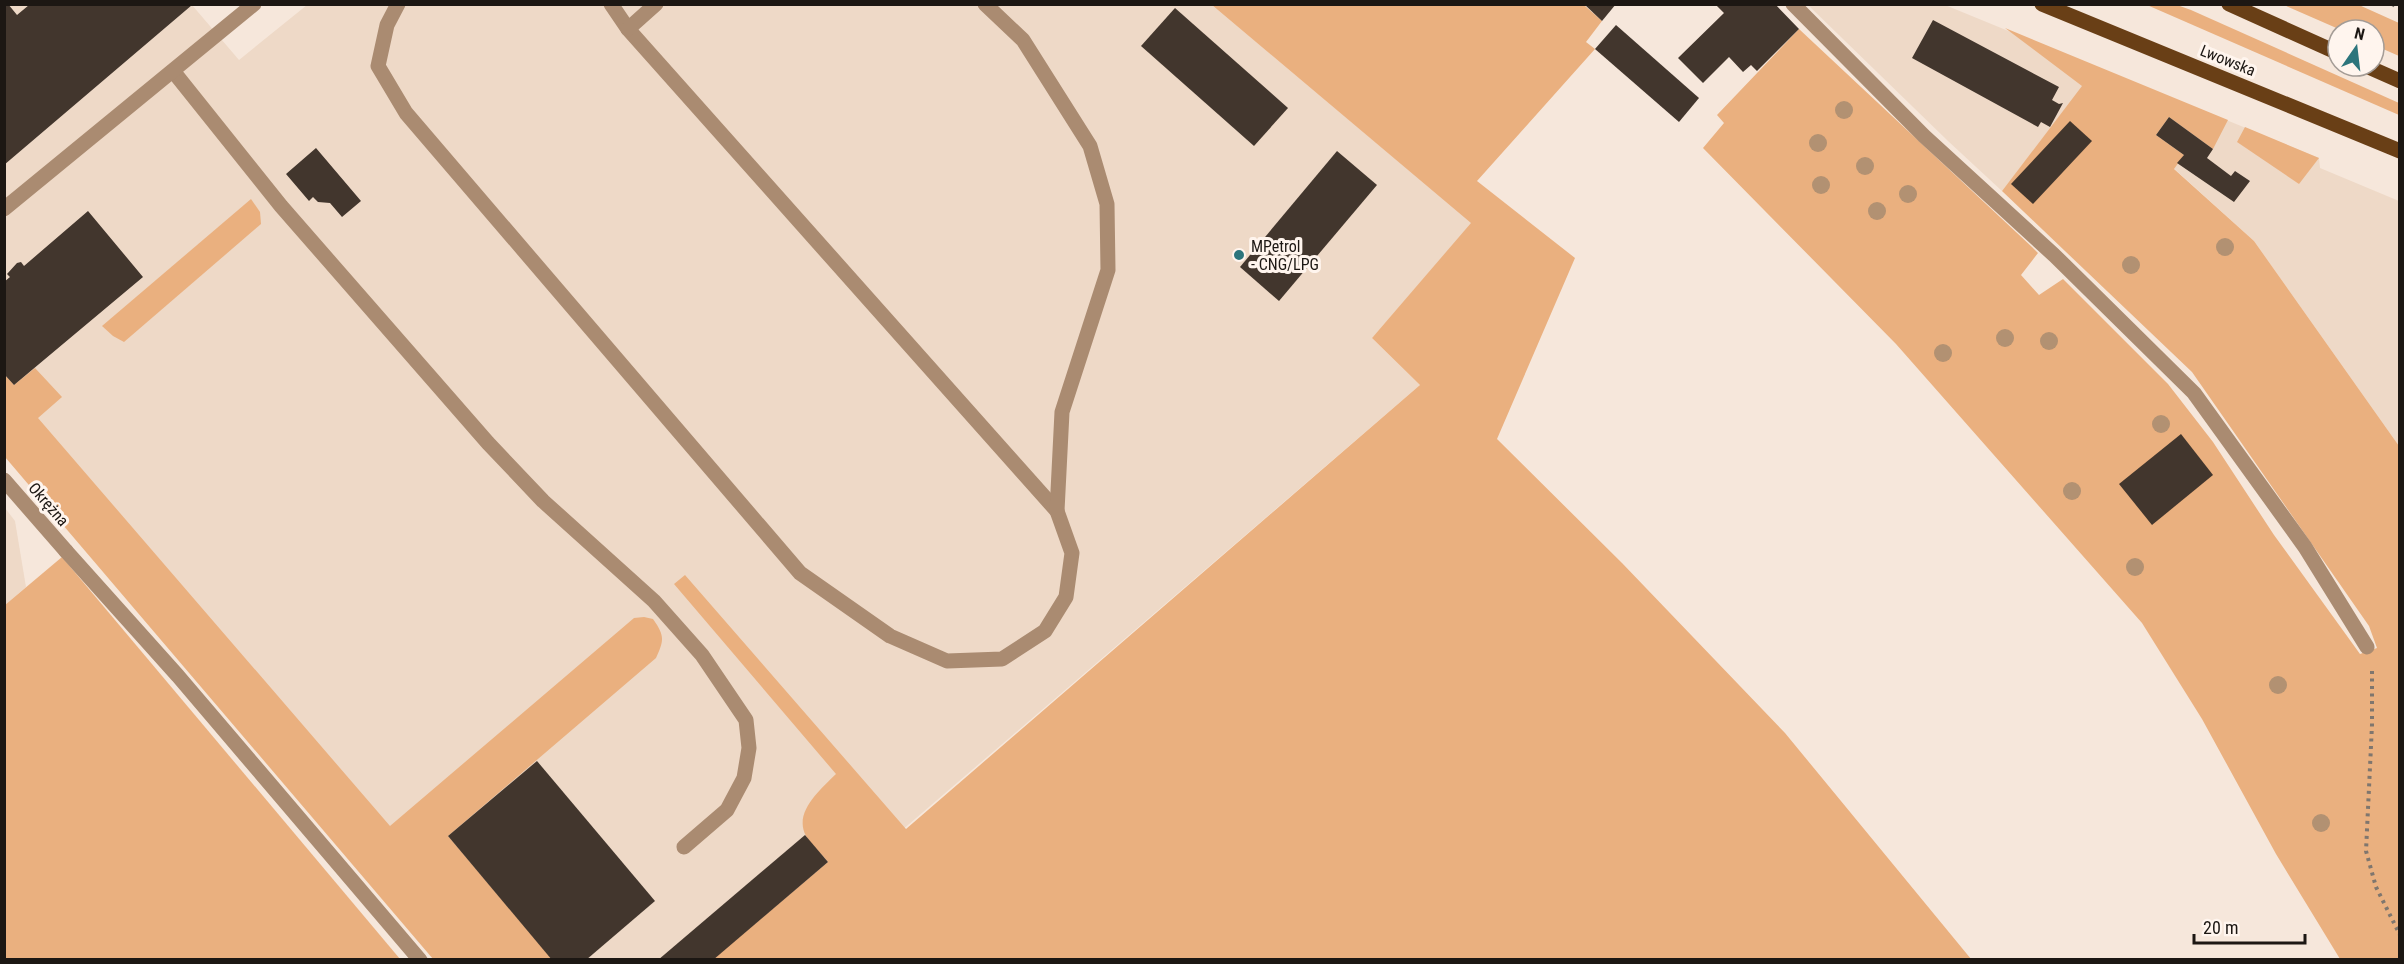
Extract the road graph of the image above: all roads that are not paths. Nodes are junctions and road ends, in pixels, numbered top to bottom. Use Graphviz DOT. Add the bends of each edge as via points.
graph roads {
  1 [pos="254,4"];
  2 [pos="398,4"];
  3 [pos="611,4"];
  4 [pos="656,4"];
  5 [pos="985,4"];
  6 [pos="1793,4"];
  7 [pos="2042,4"];
  8 [pos="2229,4"];
  9 [pos="628,29"];
  10 [pos="2326,48"];
  11 [pos="172,71"];
  12 [pos="2386,75"];
  13 [pos="2400,81"];
  14 [pos="2400,151"];
  15 [pos="4,209"];
  16 [pos="4,480"];
  17 [pos="1057,511"];
  18 [pos="2367,647"];
  19 [pos="684,847"];
  20 [pos="420,960"];
  1 -- 11 [label="street"];
  2 -- 17 [label="street" via="387,25 378,66 406,113 800,573 890,636 947,661 1002,659 1045,631 1066,597 1072,553"];
  3 -- 9 [label="street"];
  4 -- 9 [label="street"];
  5 -- 17 [label="street" via="1023,40 1090,146 1107,204 1108,270 1062,412"];
  6 -- 18 [label="street" via="1924,136 2054,255 2193,393 2305,547"];
  7 -- 14 [label="main road, Lwowska"];
  8 -- 10 [label="main road"];
  9 -- 17 [label="street"];
  11 -- 15 [label="street"];
  11 -- 19 [label="street" via="281,206 488,443 543,501 654,601 702,655 746,720 749,748 744,778 727,810"];
  12 -- 13 [label="main road"];
  16 -- 20 [label="street, Okrężna" via="178,676"];
}
